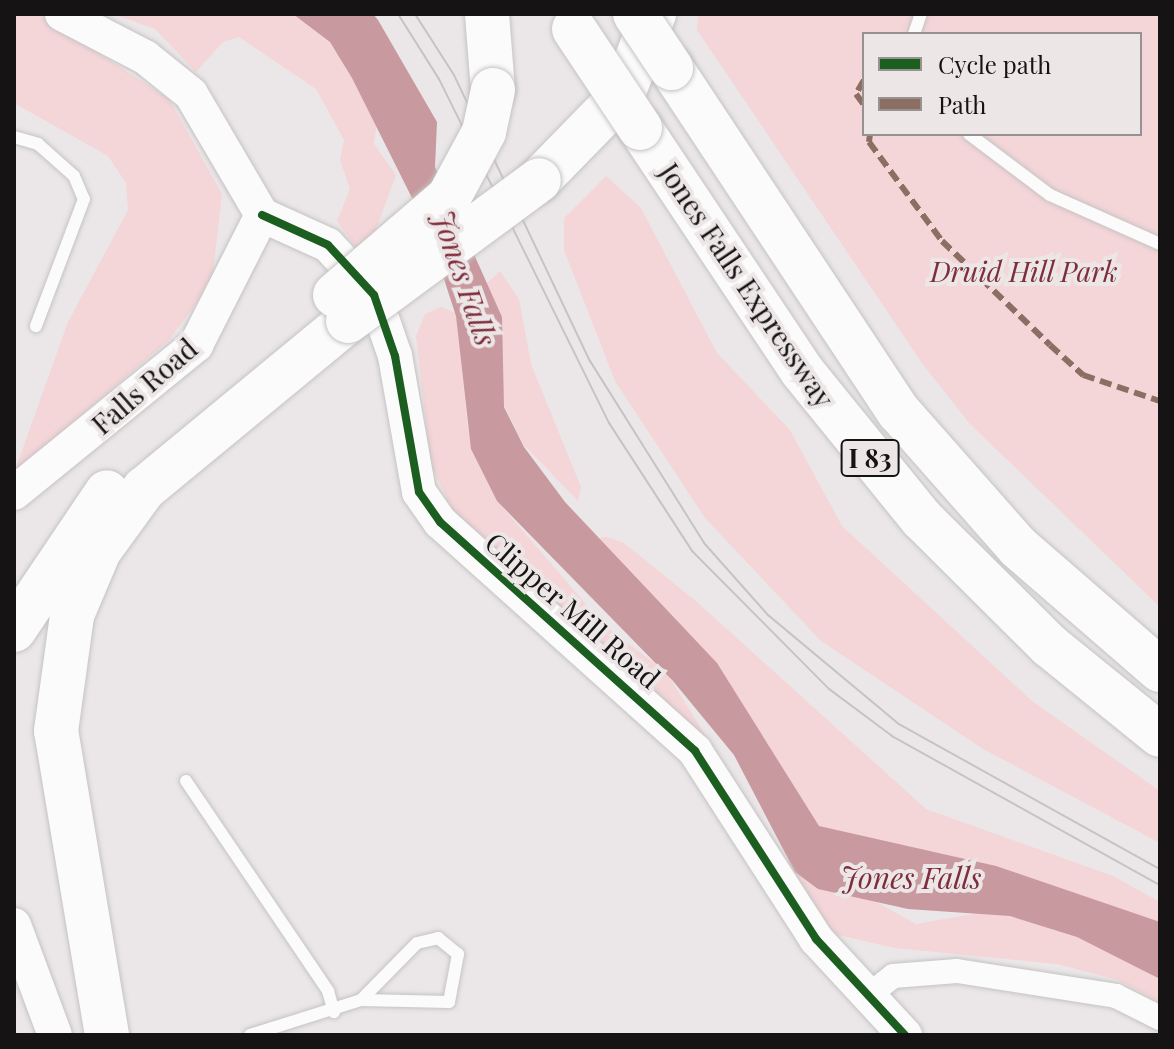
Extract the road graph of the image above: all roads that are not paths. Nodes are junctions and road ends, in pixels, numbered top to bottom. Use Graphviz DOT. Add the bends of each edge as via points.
graph roads {
  1 [pos="62,14"];
  2 [pos="487,14"];
  3 [pos="635,14"];
  4 [pos="654,14"];
  5 [pos="569,21"];
  6 [pos="972,136"];
  7 [pos="14,137"];
  8 [pos="262,215"];
  9 [pos="1160,244"];
  10 [pos="342,308"];
  11 [pos="36,326"];
  12 [pos="14,493"];
  13 [pos="14,630"];
  14 [pos="1160,670"];
  15 [pos="1160,735"];
  16 [pos="186,781"];
  17 [pos="14,925"];
  18 [pos="869,995"];
  19 [pos="361,1000"];
  20 [pos="334,1012"];
  21 [pos="1160,1018"];
  22 [pos="55,1035"];
  23 [pos="107,1035"];
  24 [pos="250,1035"];
  25 [pos="905,1035"];
  1 -- 8 [label="street" via="145,57 191,94"];
  2 -- 10 [label="highway, bridge" via="493,90 484,132 449,197"];
  3 -- 14 [label="highway, Jones Falls Expressway / I 83, bridge" via="899,412 1018,547"];
  4 -- 10 [label="highway, bridge" via="623,94 539,180"];
  5 -- 15 [label="highway, Jones Falls Expressway / I 83, bridge" via="802,371 922,519 1050,646"];
  6 -- 9 [label="lane" via="1050,195"];
  7 -- 11 [label="lane" via="38,144 74,176 84,199"];
  8 -- 12 [label="street, Falls Road" via="229,291 196,345"];
  8 -- 18 [label="street, Clipper Mill Road" via="328,245 374,295 395,356 419,492 440,522 695,751 774,880"];
  10 -- 13 [label="highway" via="133,464 79,528"];
  10 -- 23 [label="highway" via="144,489 99,551 72,615 56,731"];
  16 -- 20 [label="lane" via="328,991"];
  17 -- 22 [label="street"];
  18 -- 21 [label="street" via="893,976 919,971 993,974 1116,996"];
  18 -- 25 [label="street, Clipper Mill Road"];
  19 -- 19 [label="lane" via="417,943 438,938 458,954 449,1002"];
  19 -- 20 [label="lane"];
  20 -- 24 [label="lane"];
}
